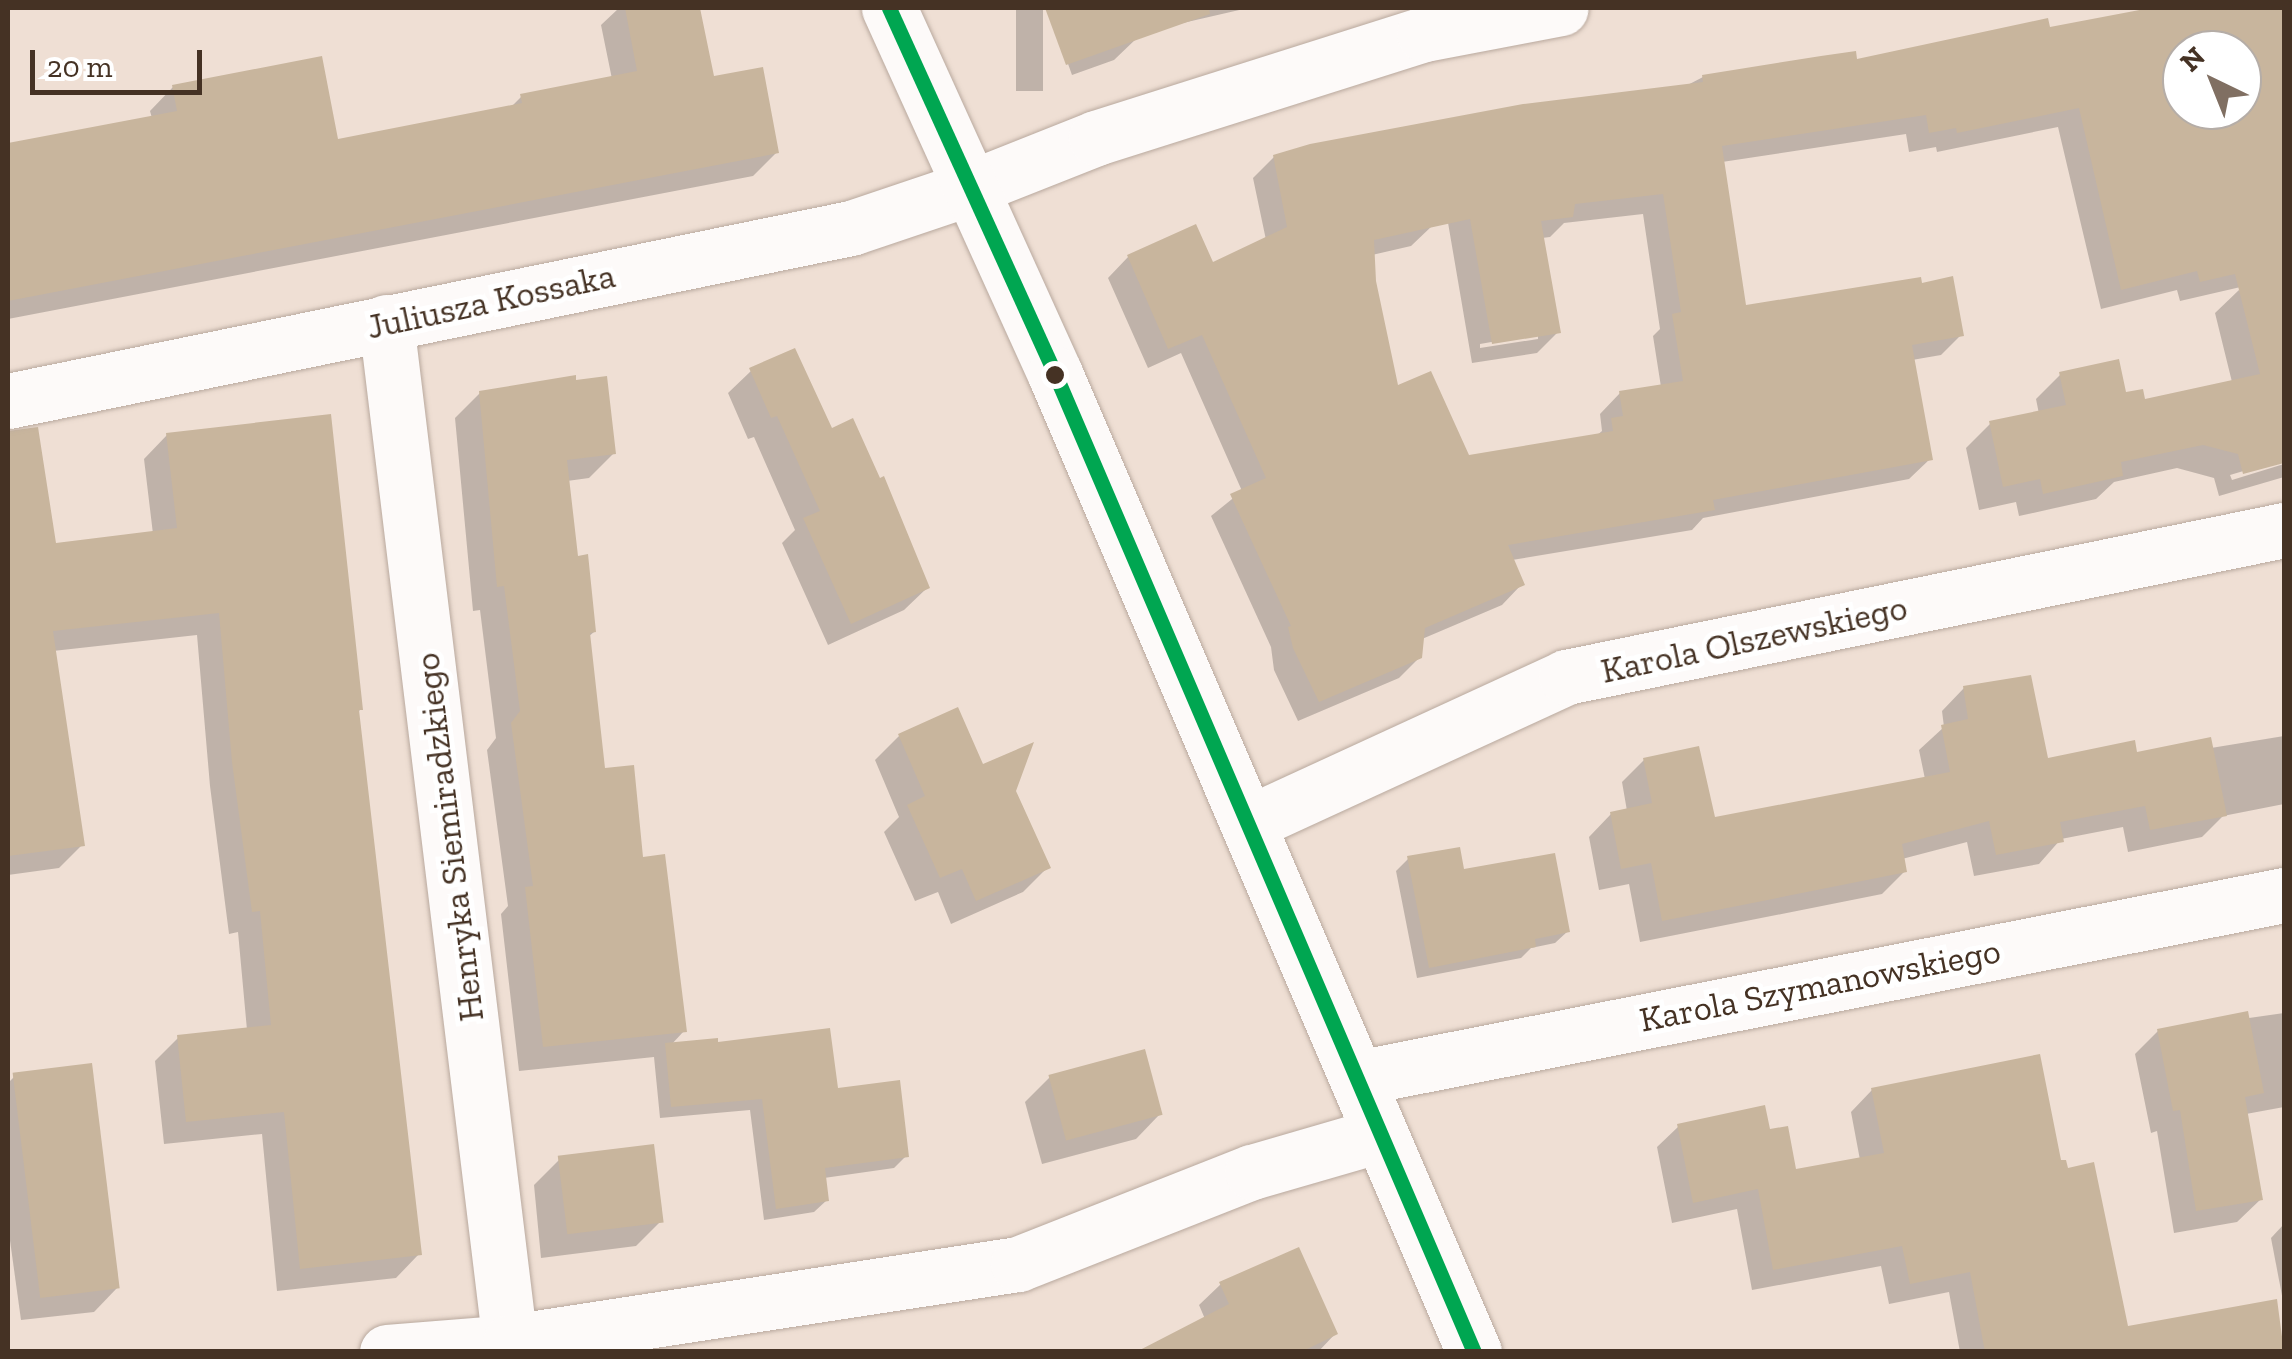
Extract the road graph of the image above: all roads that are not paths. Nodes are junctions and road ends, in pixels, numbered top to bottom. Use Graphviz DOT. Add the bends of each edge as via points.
graph roads {
  1 [pos="889,8"];
  2 [pos="1560,8"];
  3 [pos="970,188"];
  4 [pos="386,322"];
  5 [pos="8,401"];
  6 [pos="2284,530"];
  7 [pos="1249,823"];
  8 [pos="2284,895"];
  9 [pos="1357,1078"];
  10 [pos="1379,1135"];
  11 [pos="511,1346"];
  12 [pos="386,1352"];
  13 [pos="1474,1352"];
  1 -- 3 [label="street"];
  2 -- 3 [label="street, Juliusza Kossaka" via="1424,34 1096,138"];
  3 -- 4 [label="street, Juliusza Kossaka" via="851,228"];
  3 -- 7 [label="street"];
  4 -- 5 [label="street, Juliusza Kossaka"];
  4 -- 11 [label="street, Henryka Siemiradzkiego"];
  6 -- 7 [label="street, Karola Olszewskiego" via="1566,677"];
  7 -- 9 [label="street"];
  8 -- 9 [label="street, Karola Szymanowskiego"];
  9 -- 10 [label="street"];
  10 -- 11 [label="street" via="1252,1172 1018,1264"];
  10 -- 13 [label="street"];
  11 -- 12 [label="street"];
}
